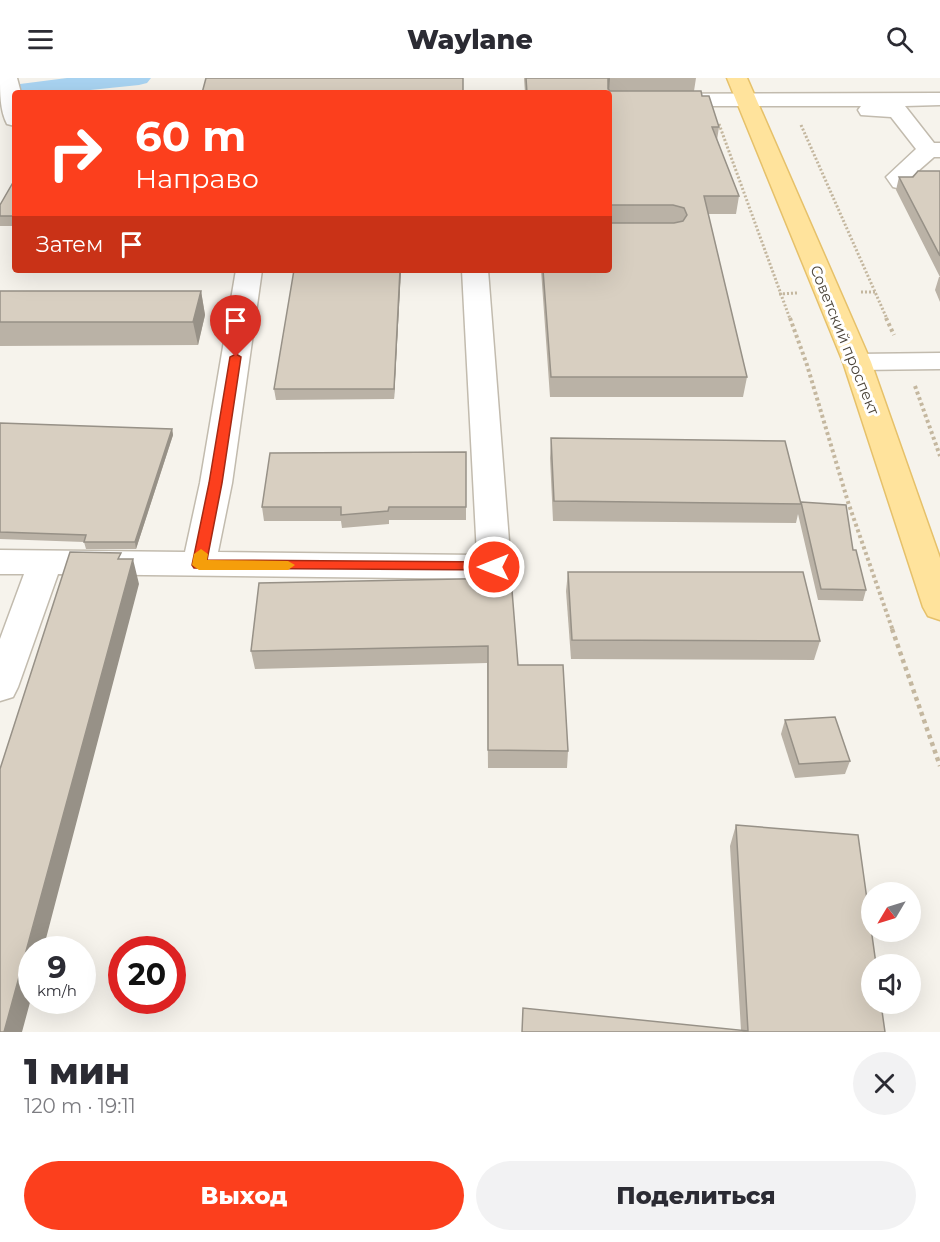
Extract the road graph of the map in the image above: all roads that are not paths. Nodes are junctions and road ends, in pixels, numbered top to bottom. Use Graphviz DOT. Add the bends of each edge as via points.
graph roads {
  1 [pos="7,78"];
  2 [pos="880,78"];
  3 [pos="741,88"];
  4 [pos="612,99"];
  5 [pos="940,99"];
  6 [pos="12,105"];
  7 [pos="900,112"];
  8 [pos="940,127"];
  9 [pos="934,150"];
  10 [pos="901,182"];
  11 [pos="249,273"];
  12 [pos="475,273"];
  13 [pos="940,361"];
  14 [pos="857,362"];
  15 [pos="0,562"];
  16 [pos="45,563"];
  17 [pos="199,565"];
  18 [pos="940,607"];
  19 [pos="0,687"];
  1 -- 6 [label="street"];
  2 -- 7 [label="street"];
  3 -- 4 [label="street" via="710,99"];
  3 -- 7 [label="street"];
  3 -- 7 [label="street" via="795,111"];
  3 -- 14 [label="main road, Советский проспект"];
  5 -- 7 [label="street"];
  7 -- 8 [label="street"];
  7 -- 9 [label="street"];
  9 -- 10 [label="street" via="898,177"];
  11 -- 17 [label="street" via="216,483"];
  12 -- 17 [label="street" via="494,567"];
  13 -- 14 [label="street"];
  14 -- 18 [label="main road, Советский проспект"];
  15 -- 16 [label="street"];
  16 -- 17 [label="street"];
  16 -- 19 [label="street"];
}
